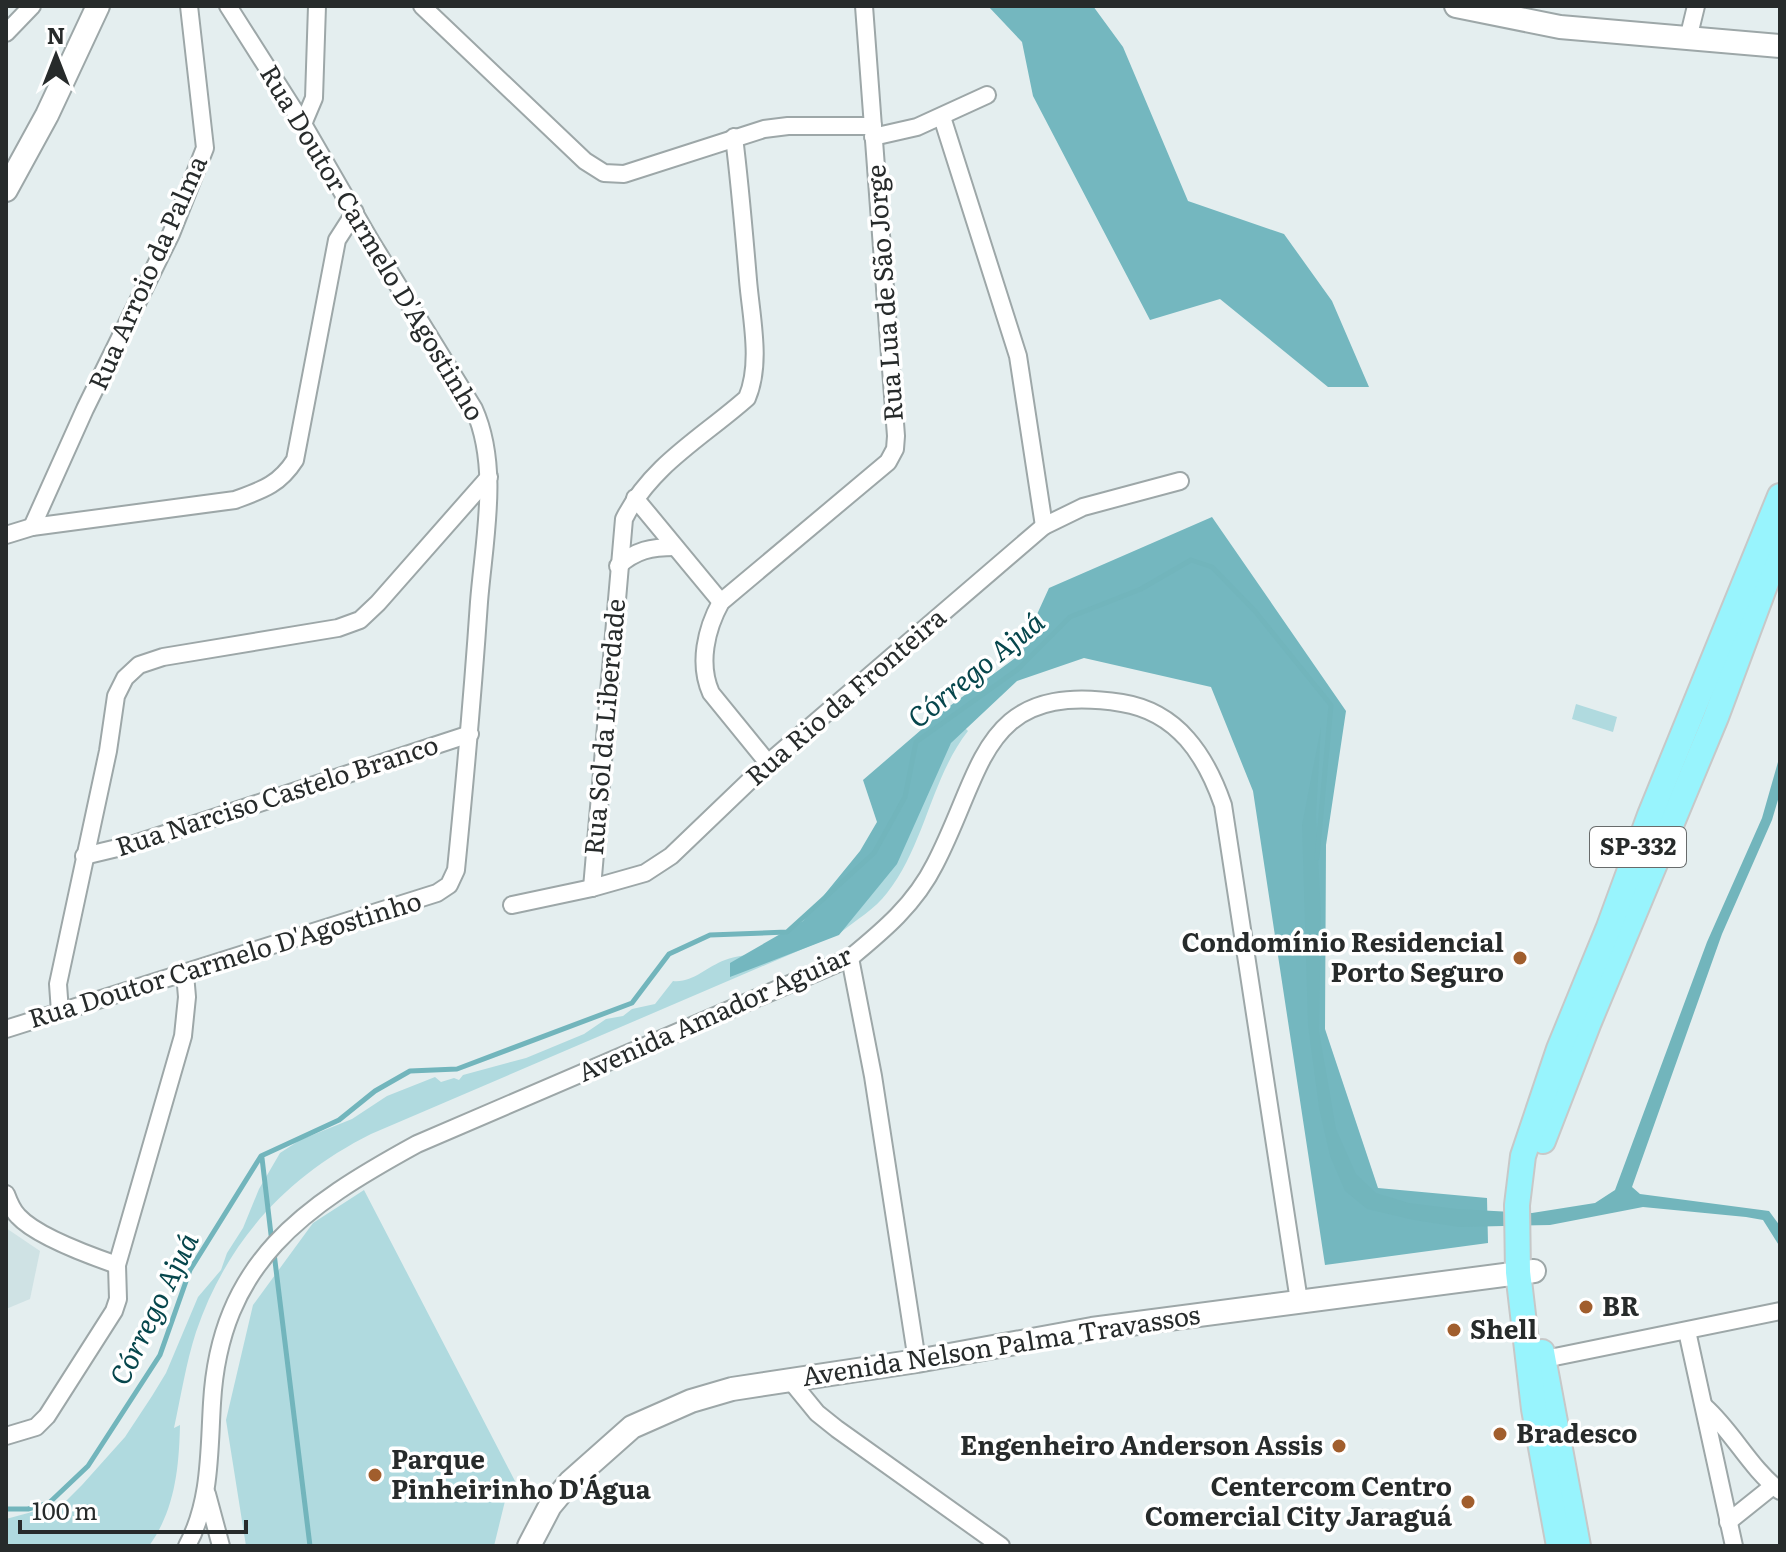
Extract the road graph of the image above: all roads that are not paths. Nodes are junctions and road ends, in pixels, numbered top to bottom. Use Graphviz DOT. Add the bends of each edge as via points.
graph roads {
  1 [pos="32,6"];
  2 [pos="98,6"];
  3 [pos="189,6"];
  4 [pos="228,6"];
  5 [pos="317,6"];
  6 [pos="422,6"];
  7 [pos="864,6"];
  8 [pos="1456,6"];
  9 [pos="1696,6"];
  10 [pos="6,33"];
  11 [pos="1688,39"];
  12 [pos="1780,46"];
  13 [pos="987,95"];
  14 [pos="942,117"];
  15 [pos="303,124"];
  16 [pos="873,132"];
  17 [pos="734,137"];
  18 [pos="6,190"];
  19 [pos="355,212"];
  20 [pos="489,477"];
  21 [pos="1180,481"];
  22 [pos="1780,496"];
  23 [pos="635,498"];
  24 [pos="1044,526"];
  25 [pos="32,527"];
  26 [pos="6,535"];
  27 [pos="1780,545"];
  28 [pos="675,547"];
  29 [pos="618,566"];
  30 [pos="721,602"];
  31 [pos="470,734"];
  32 [pos="768,763"];
  33 [pos="84,856"];
  34 [pos="592,888"];
  35 [pos="512,905"];
  36 [pos="850,958"];
  37 [pos="185,974"];
  38 [pos="60,1012"];
  39 [pos="6,1029"];
  40 [pos="6,1194"];
  41 [pos="1524,1205"];
  42 [pos="117,1265"];
  43 [pos="1526,1271"];
  44 [pos="1299,1301"];
  45 [pos="1780,1311"];
  46 [pos="1687,1331"];
  47 [pos="917,1361"];
  48 [pos="1536,1361"];
  49 [pos="790,1380"];
  50 [pos="1703,1406"];
  51 [pos="6,1436"];
  52 [pos="1776,1489"];
  53 [pos="207,1493"];
  54 [pos="1728,1522"];
  55 [pos="187,1546"];
  56 [pos="221,1546"];
  57 [pos="529,1546"];
  58 [pos="1001,1546"];
  59 [pos="1559,1546"];
  60 [pos="1578,1546"];
  61 [pos="1734,1546"];
  1 -- 10 [label="street"];
  2 -- 18 [label="street"];
  3 -- 25 [label="street, Rua Arroio da Palma" via="205,148 171,234"];
  4 -- 15 [label="street, Rua Doutor Carmelo D'Agostinho"];
  5 -- 15 [label="street" via="314,98"];
  6 -- 17 [label="street" via="585,161 604,173 647,169"];
  7 -- 16 [label="street, Rua Lua de São Jorge"];
  8 -- 11 [label="street" via="1560,27"];
  9 -- 11 [label="street"];
  11 -- 12 [label="street"];
  13 -- 14 [label="street"];
  14 -- 16 [label="street" via="917,127"];
  14 -- 24 [label="street" via="1018,356"];
  15 -- 19 [label="street, Rua Doutor Carmelo D'Agostinho"];
  16 -- 17 [label="street" via="788,126"];
  16 -- 30 [label="street, Rua Lua de São Jorge" via="895,449 888,462"];
  17 -- 23 [label="street, Rua Sol da Liberdade" via="752,386 747,398 681,449"];
  19 -- 20 [label="street, Rua Doutor Carmelo D'Agostinho" via="474,409 483,428"];
  19 -- 25 [label="street" via="337,240 295,460 284,476 235,500"];
  20 -- 31 [label="street, Rua Doutor Carmelo D'Agostinho"];
  20 -- 33 [label="street" via="360,620 163,657 139,665 125,678 116,696"];
  21 -- 24 [label="street, Rua Rio da Fronteira" via="1083,507"];
  22 -- 41 [label="main road, SP-332" via="1554,1063 1525,1146"];
  23 -- 28 [label="street"];
  23 -- 29 [label="street, Rua Sol da Liberdade" via="624,519"];
  24 -- 32 [label="street, Rua Rio da Fronteira"];
  25 -- 26 [label="street"];
  27 -- 41 [label="main road, SP-332" via="1716,717 1548,1127"];
  28 -- 29 [label="street, Rua Sol da Liberdade" via="644,549"];
  28 -- 30 [label="street"];
  29 -- 34 [label="street, Rua Sol da Liberdade"];
  30 -- 32 [label="street, Rua Lua de São Jorge" via="707,634 706,681"];
  31 -- 33 [label="street, Rua Narciso Castelo Branco"];
  31 -- 37 [label="street, Rua Doutor Carmelo D'Agostinho" via="456,870 449,885"];
  32 -- 34 [label="street, Rua Rio da Fronteira" via="671,856 645,873"];
  33 -- 38 [label="street" via="58,984"];
  34 -- 35 [label="street, Rua Rio da Fronteira"];
  36 -- 44 [label="street, Avenida Amador Aguiar" via="916,897 936,864 983,754 1022,713 1050,702 1089,698 1132,704 1177,729 1197,748 1223,805"];
  36 -- 47 [label="street"];
  36 -- 53 [label="street, Avenida Amador Aguiar" via="417,1144 350,1181 284,1233 257,1263 220,1339"];
  37 -- 38 [label="street, Rua Doutor Carmelo D'Agostinho"];
  37 -- 42 [label="street" via="180,1053"];
  38 -- 39 [label="street, Rua Doutor Carmelo D'Agostinho"];
  40 -- 42 [label="street" via="20,1219 32,1227"];
  41 -- 43 [label="main road, SP-332"];
  42 -- 51 [label="street" via="114,1311 55,1406 36,1427"];
  43 -- 44 [label="street, Avenida Nelson Palma Travassos"];
  43 -- 48 [label="main road, SP-332"];
  44 -- 47 [label="street, Avenida Nelson Palma Travassos" via="1092,1329"];
  45 -- 46 [label="street"];
  46 -- 48 [label="street"];
  46 -- 50 [label="street"];
  47 -- 49 [label="street, Avenida Nelson Palma Travassos"];
  48 -- 59 [label="main road, SP-332"];
  48 -- 60 [label="main road, SP-332"];
  49 -- 57 [label="street, Avenida Nelson Palma Travassos" via="691,1401 632,1427 570,1482"];
  49 -- 58 [label="street" via="837,1429"];
  50 -- 52 [label="street"];
  50 -- 54 [label="street"];
  52 -- 54 [label="street"];
  53 -- 55 [label="street, Avenida Amador Aguiar"];
  53 -- 56 [label="street"];
  54 -- 61 [label="street"];
}
